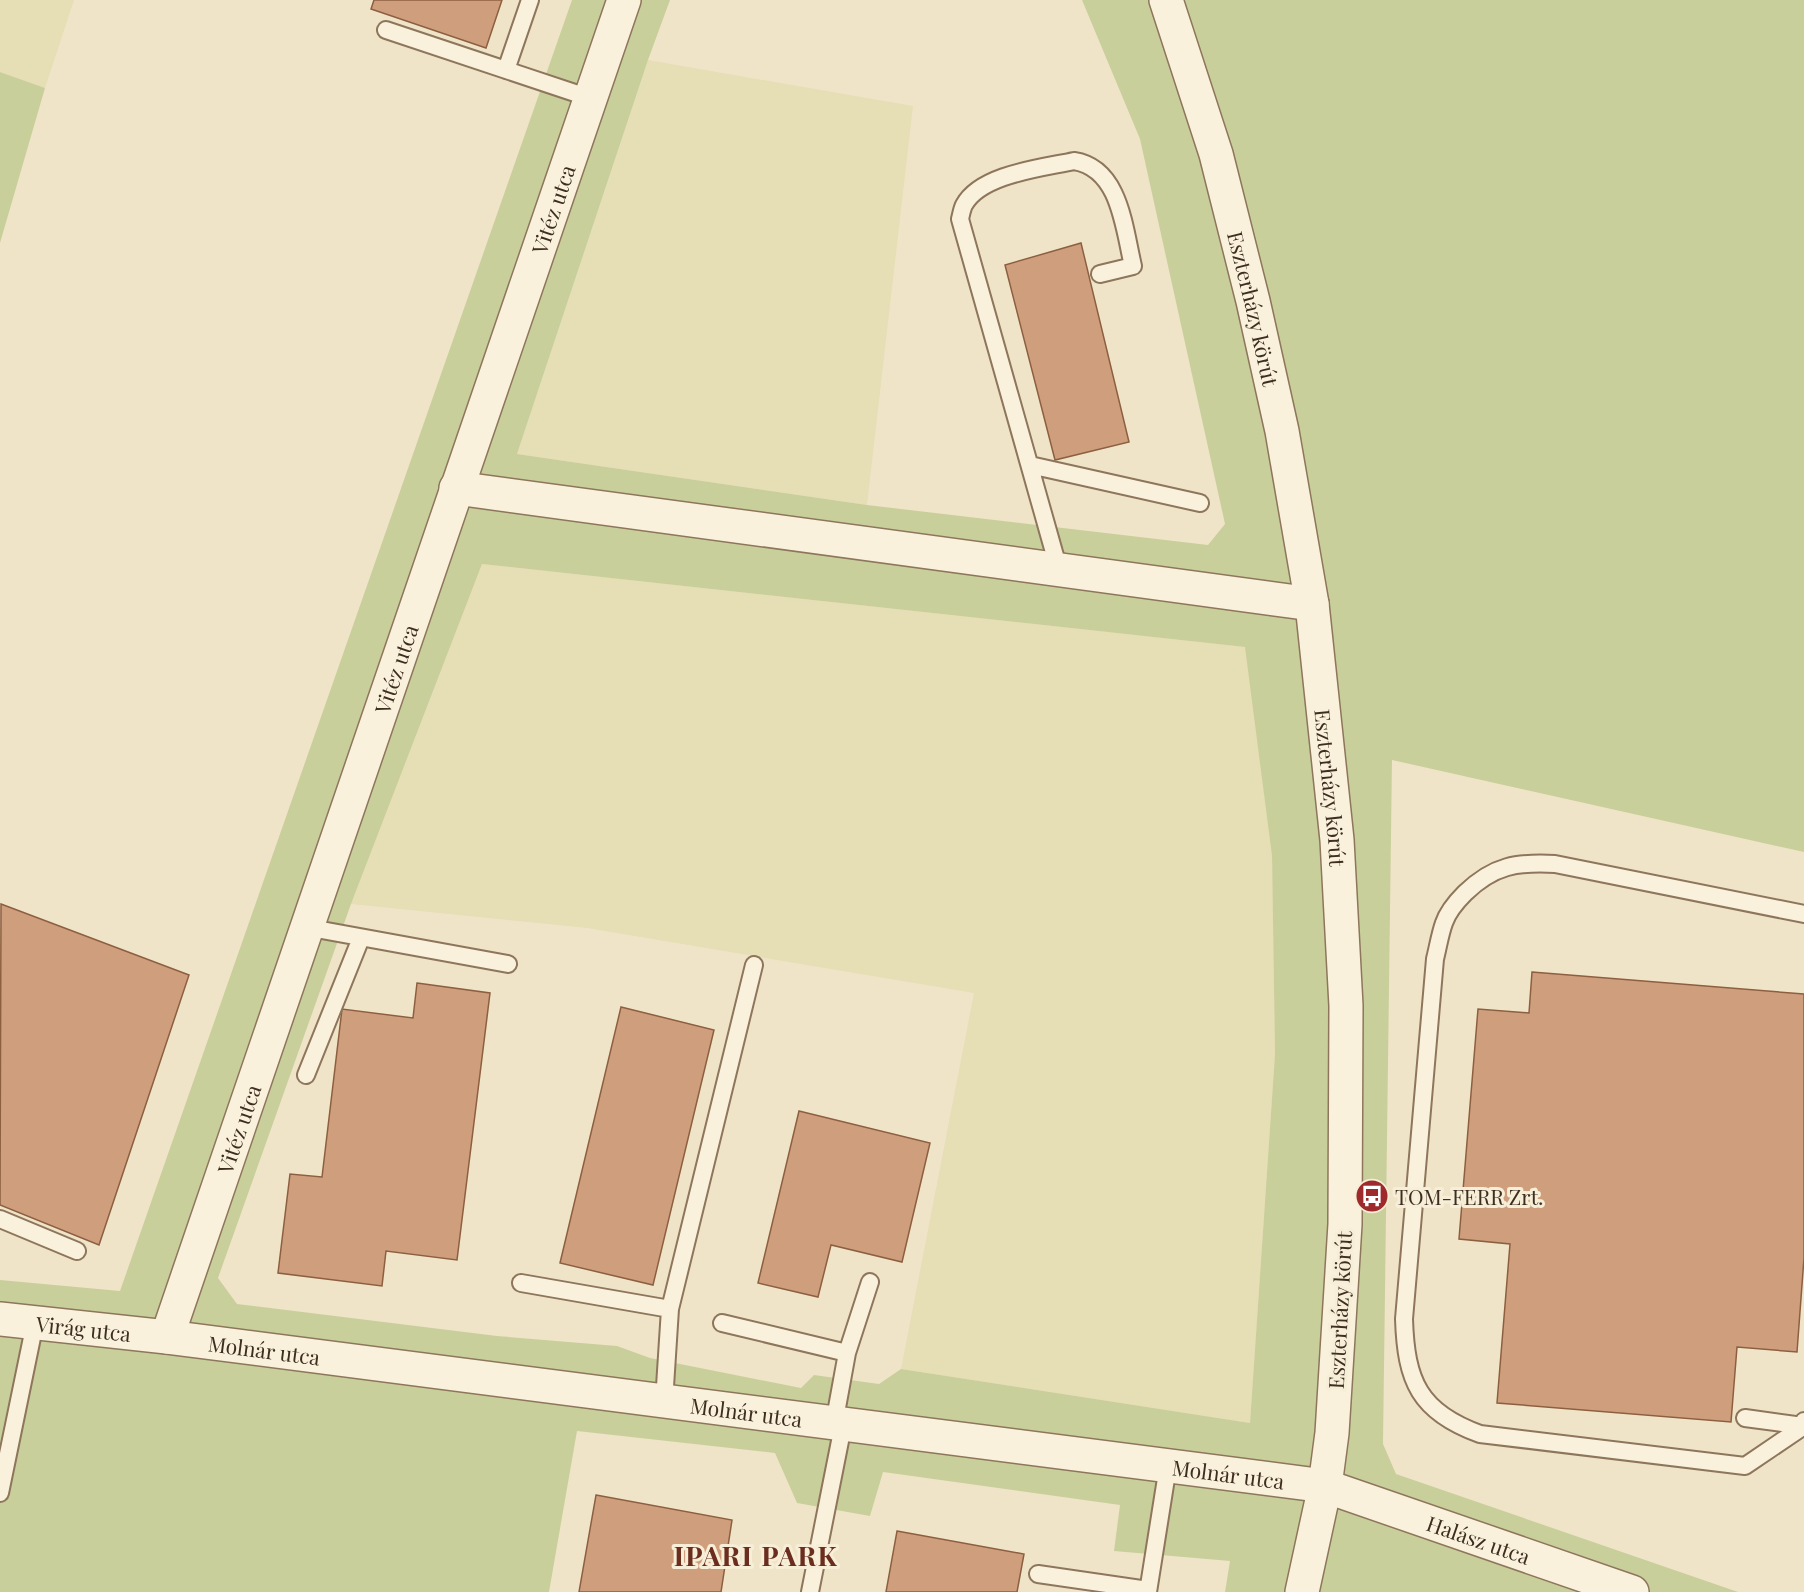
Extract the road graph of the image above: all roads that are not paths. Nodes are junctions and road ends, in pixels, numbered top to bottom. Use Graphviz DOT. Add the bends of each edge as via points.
graph roads {
  1 [pos="530,0"];
  2 [pos="624,0"];
  3 [pos="1166,0"];
  4 [pos="386,30"];
  5 [pos="506,70"];
  6 [pos="590,98"];
  7 [pos="1100,274"];
  8 [pos="1030,465"];
  9 [pos="456,488"];
  10 [pos="1200,503"];
  11 [pos="1059,570"];
  12 [pos="1312,604"];
  13 [pos="1804,914"];
  14 [pos="305,927"];
  15 [pos="361,938"];
  16 [pos="508,964"];
  17 [pos="754,965"];
  18 [pos="306,1075"];
  19 [pos="0,1219"];
  20 [pos="77,1251"];
  21 [pos="870,1282"];
  22 [pos="521,1283"];
  23 [pos="670,1309"];
  24 [pos="0,1319"];
  25 [pos="35,1323"];
  26 [pos="722,1323"];
  27 [pos="167,1337"];
  28 [pos="847,1353"];
  29 [pos="664,1402"];
  30 [pos="1745,1418"];
  31 [pos="1804,1421"];
  32 [pos="839,1425"];
  33 [pos="1804,1426"];
  34 [pos="1168,1466"];
  35 [pos="1325,1486"];
  36 [pos="0,1493"];
  37 [pos="1038,1574"];
  38 [pos="1148,1591"];
  39 [pos="810,1592"];
  40 [pos="1302,1592"];
  41 [pos="1632,1592"];
  1 -- 5 [label="lane"];
  2 -- 6 [label="street, Vitéz utca"];
  3 -- 12 [label="street, Eszterházy körút" via="1216,154 1253,301 1282,431"];
  4 -- 5 [label="lane"];
  5 -- 6 [label="lane"];
  6 -- 9 [label="street, Vitéz utca"];
  7 -- 8 [label="lane" via="1133,266 1110,185 1086,163 1074,161 998,178 964,205 960,219"];
  8 -- 10 [label="lane"];
  8 -- 11 [label="lane"];
  9 -- 11 [label="street"];
  9 -- 14 [label="street, Vitéz utca"];
  11 -- 12 [label="street"];
  12 -- 35 [label="street, Eszterházy körút" via="1337,840 1346,1006 1345,1224"];
  13 -- 33 [label="lane" via="1555,864 1532,863 1511,865 1487,874 1456,902 1444,921 1434,959 1404,1319 1411,1375 1423,1398 1457,1425 1480,1434 1745,1466"];
  14 -- 15 [label="lane"];
  14 -- 27 [label="street, Vitéz utca"];
  15 -- 16 [label="lane"];
  15 -- 18 [label="lane"];
  17 -- 23 [label="lane"];
  19 -- 20 [label="lane"];
  21 -- 28 [label="lane"];
  22 -- 23 [label="lane"];
  23 -- 29 [label="lane"];
  24 -- 25 [label="street, Virág utca"];
  25 -- 27 [label="street, Virág utca"];
  25 -- 36 [label="lane"];
  26 -- 28 [label="lane"];
  27 -- 29 [label="street, Molnár utca"];
  28 -- 32 [label="lane"];
  29 -- 32 [label="street, Molnár utca"];
  30 -- 33 [label="lane"];
  31 -- 33 [label="lane"];
  32 -- 34 [label="street, Molnár utca"];
  32 -- 39 [label="lane"];
  34 -- 35 [label="street, Molnár utca"];
  34 -- 38 [label="lane"];
  35 -- 40 [label="street, Eszterházy körút"];
  35 -- 41 [label="street, Halász utca"];
  37 -- 38 [label="lane"];
}
